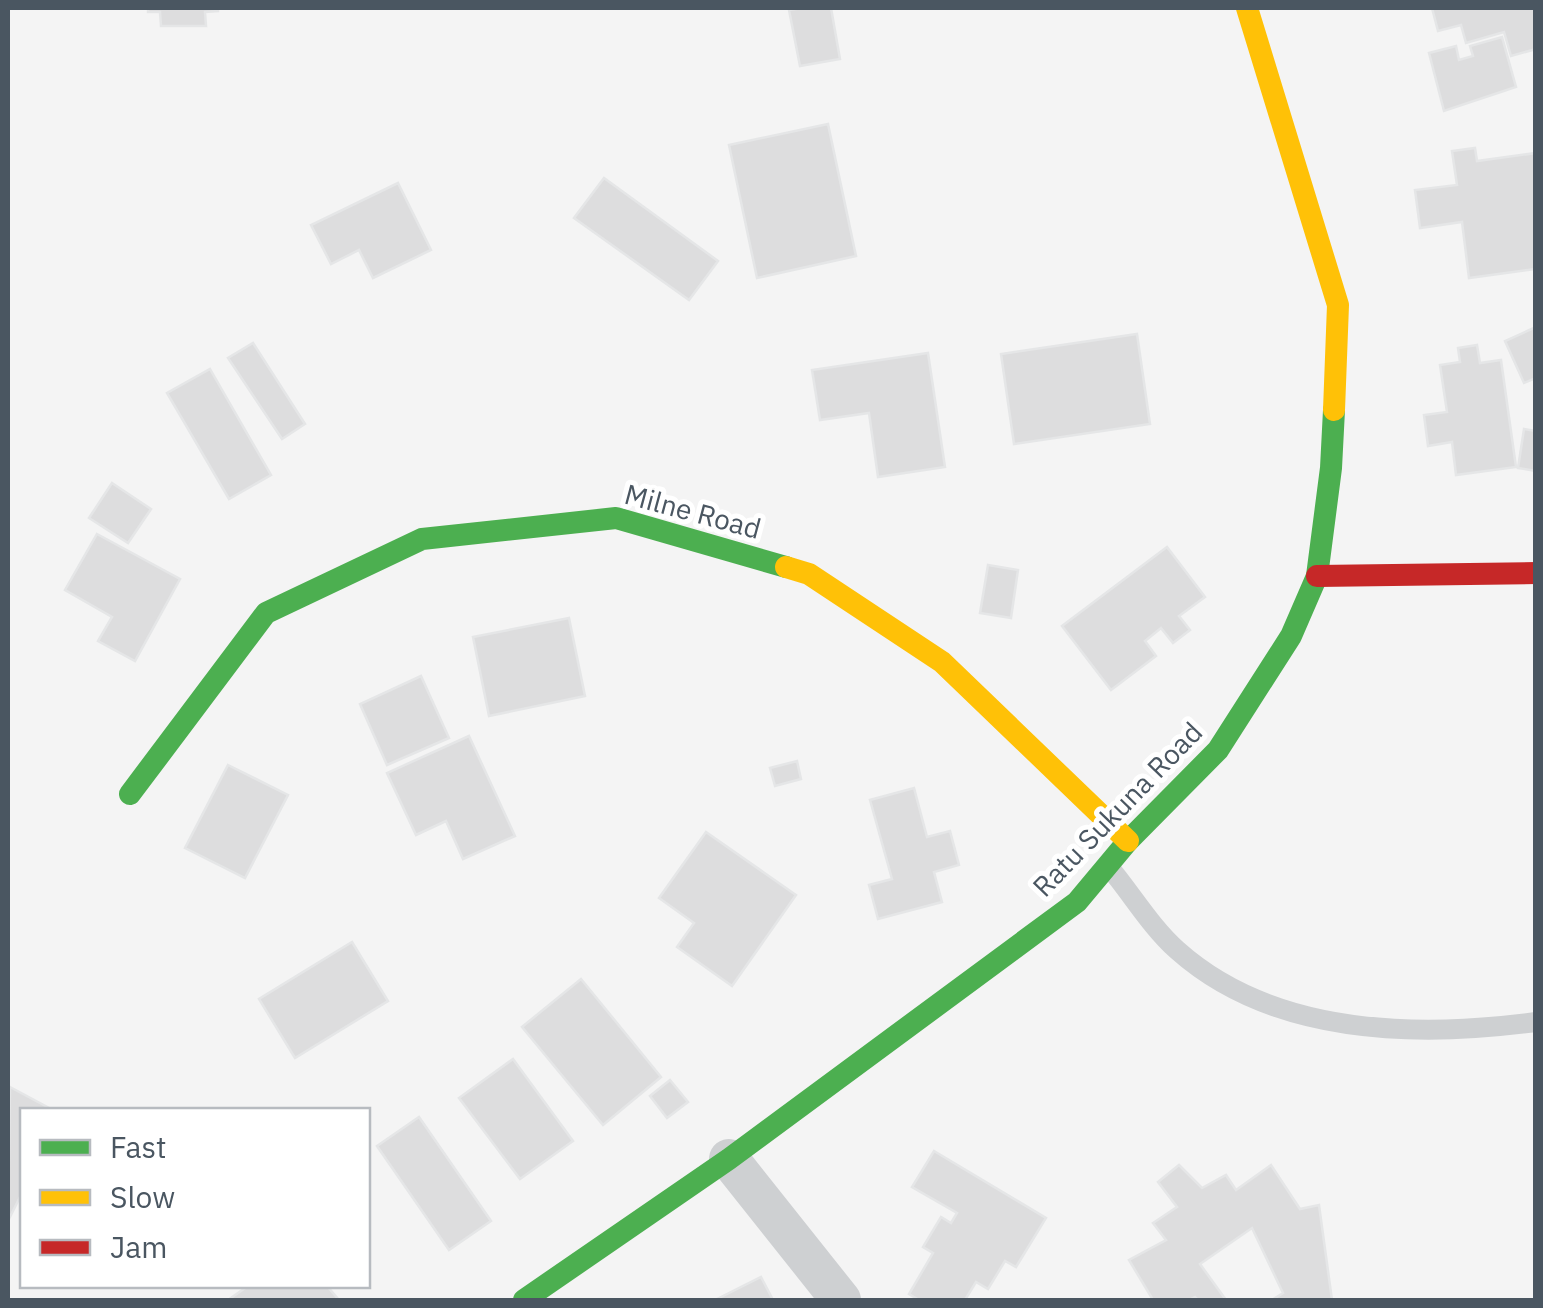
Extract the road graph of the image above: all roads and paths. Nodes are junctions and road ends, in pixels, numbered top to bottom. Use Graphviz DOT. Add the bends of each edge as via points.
graph roads {
  1 [pos="1247,8"];
  2 [pos="1536,574"];
  3 [pos="1317,576"];
  4 [pos="130,794"];
  5 [pos="1128,841"];
  6 [pos="1108,865"];
  7 [pos="1536,1022"];
  8 [pos="730,1159"];
  9 [pos="524,1300"];
  10 [pos="841,1300"];
  1 -- 3 [label="main road, Ratu Sukuna Road" via="1338,305 1331,468"];
  2 -- 3 [label="main road"];
  3 -- 5 [label="main road, Ratu Sukuna Road" via="1291,636 1218,750"];
  4 -- 5 [label="main road, Milne Road" via="266,613 422,539 616,518 810,574 942,662"];
  5 -- 6 [label="main road, Ratu Sukuna Road"];
  6 -- 7 [label="lane" via="1176,950 1237,990 1298,1014 1380,1028 1474,1030"];
  6 -- 8 [label="main road, Ratu Sukuna Road" via="1077,902"];
  8 -- 9 [label="main road, Ratu Sukuna Road"];
  8 -- 10 [label="street"];
}
